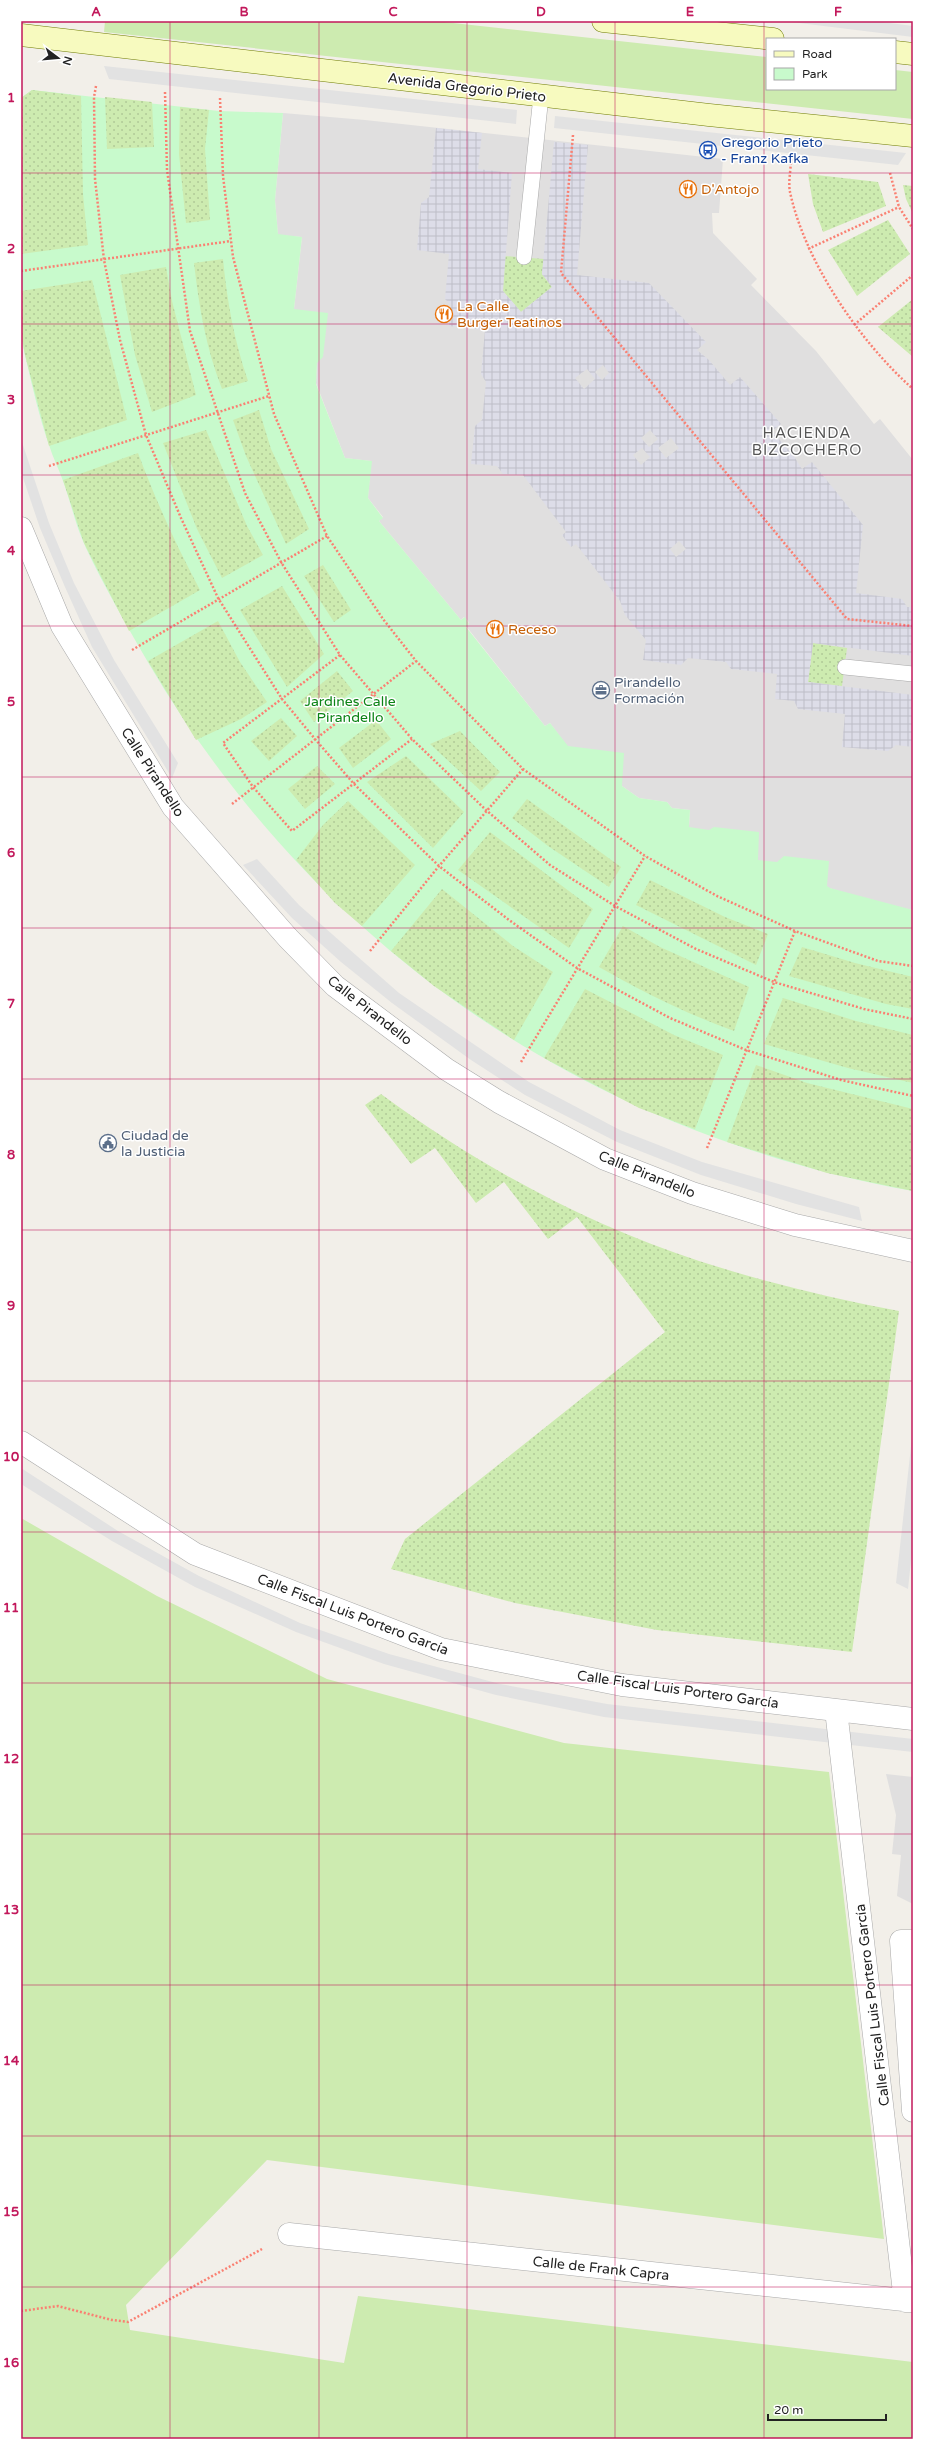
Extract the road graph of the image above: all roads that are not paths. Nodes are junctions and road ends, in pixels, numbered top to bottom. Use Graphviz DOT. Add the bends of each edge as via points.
graph roads {
  1 [pos="603,21"];
  2 [pos="21,35"];
  3 [pos="766,38"];
  4 [pos="896,52"];
  5 [pos="913,54"];
  6 [pos="541,96"];
  7 [pos="913,136"];
  8 [pos="524,257"];
  9 [pos="21,528"];
  10 [pos="844,667"];
  11 [pos="913,674"];
  12 [pos="913,1251"];
  13 [pos="21,1442"];
  14 [pos="836,1710"];
  15 [pos="913,1719"];
  16 [pos="913,1941"];
  17 [pos="869,1975"];
  18 [pos="908,1977"];
  19 [pos="913,2111"];
  20 [pos="289,2234"];
  21 [pos="909,2301"];
  1 -- 3 [label="street"];
  2 -- 6 [label="street, Avenida Gregorio Prieto"];
  4 -- 5 [label="street"];
  6 -- 7 [label="street, Avenida Gregorio Prieto"];
  6 -- 8 [label="lane"];
  9 -- 12 [label="street, Calle Pirandello" via="62,626 173,807 283,932 335,986 446,1069 499,1102 605,1159 692,1193 795,1225"];
  10 -- 11 [label="lane"];
  13 -- 14 [label="street, Calle Fiscal Luis Portero García" via="195,1554 441,1650 622,1684"];
  14 -- 15 [label="street, Calle Fiscal Luis Portero García"];
  14 -- 17 [label="street, Calle Fiscal Luis Portero García"];
  16 -- 18 [label="street" via="901,1941"];
  17 -- 18 [label="street"];
  17 -- 21 [label="street, Calle Fiscal Luis Portero García"];
  18 -- 19 [label="street"];
  20 -- 21 [label="street, Calle de Frank Capra"];
}
